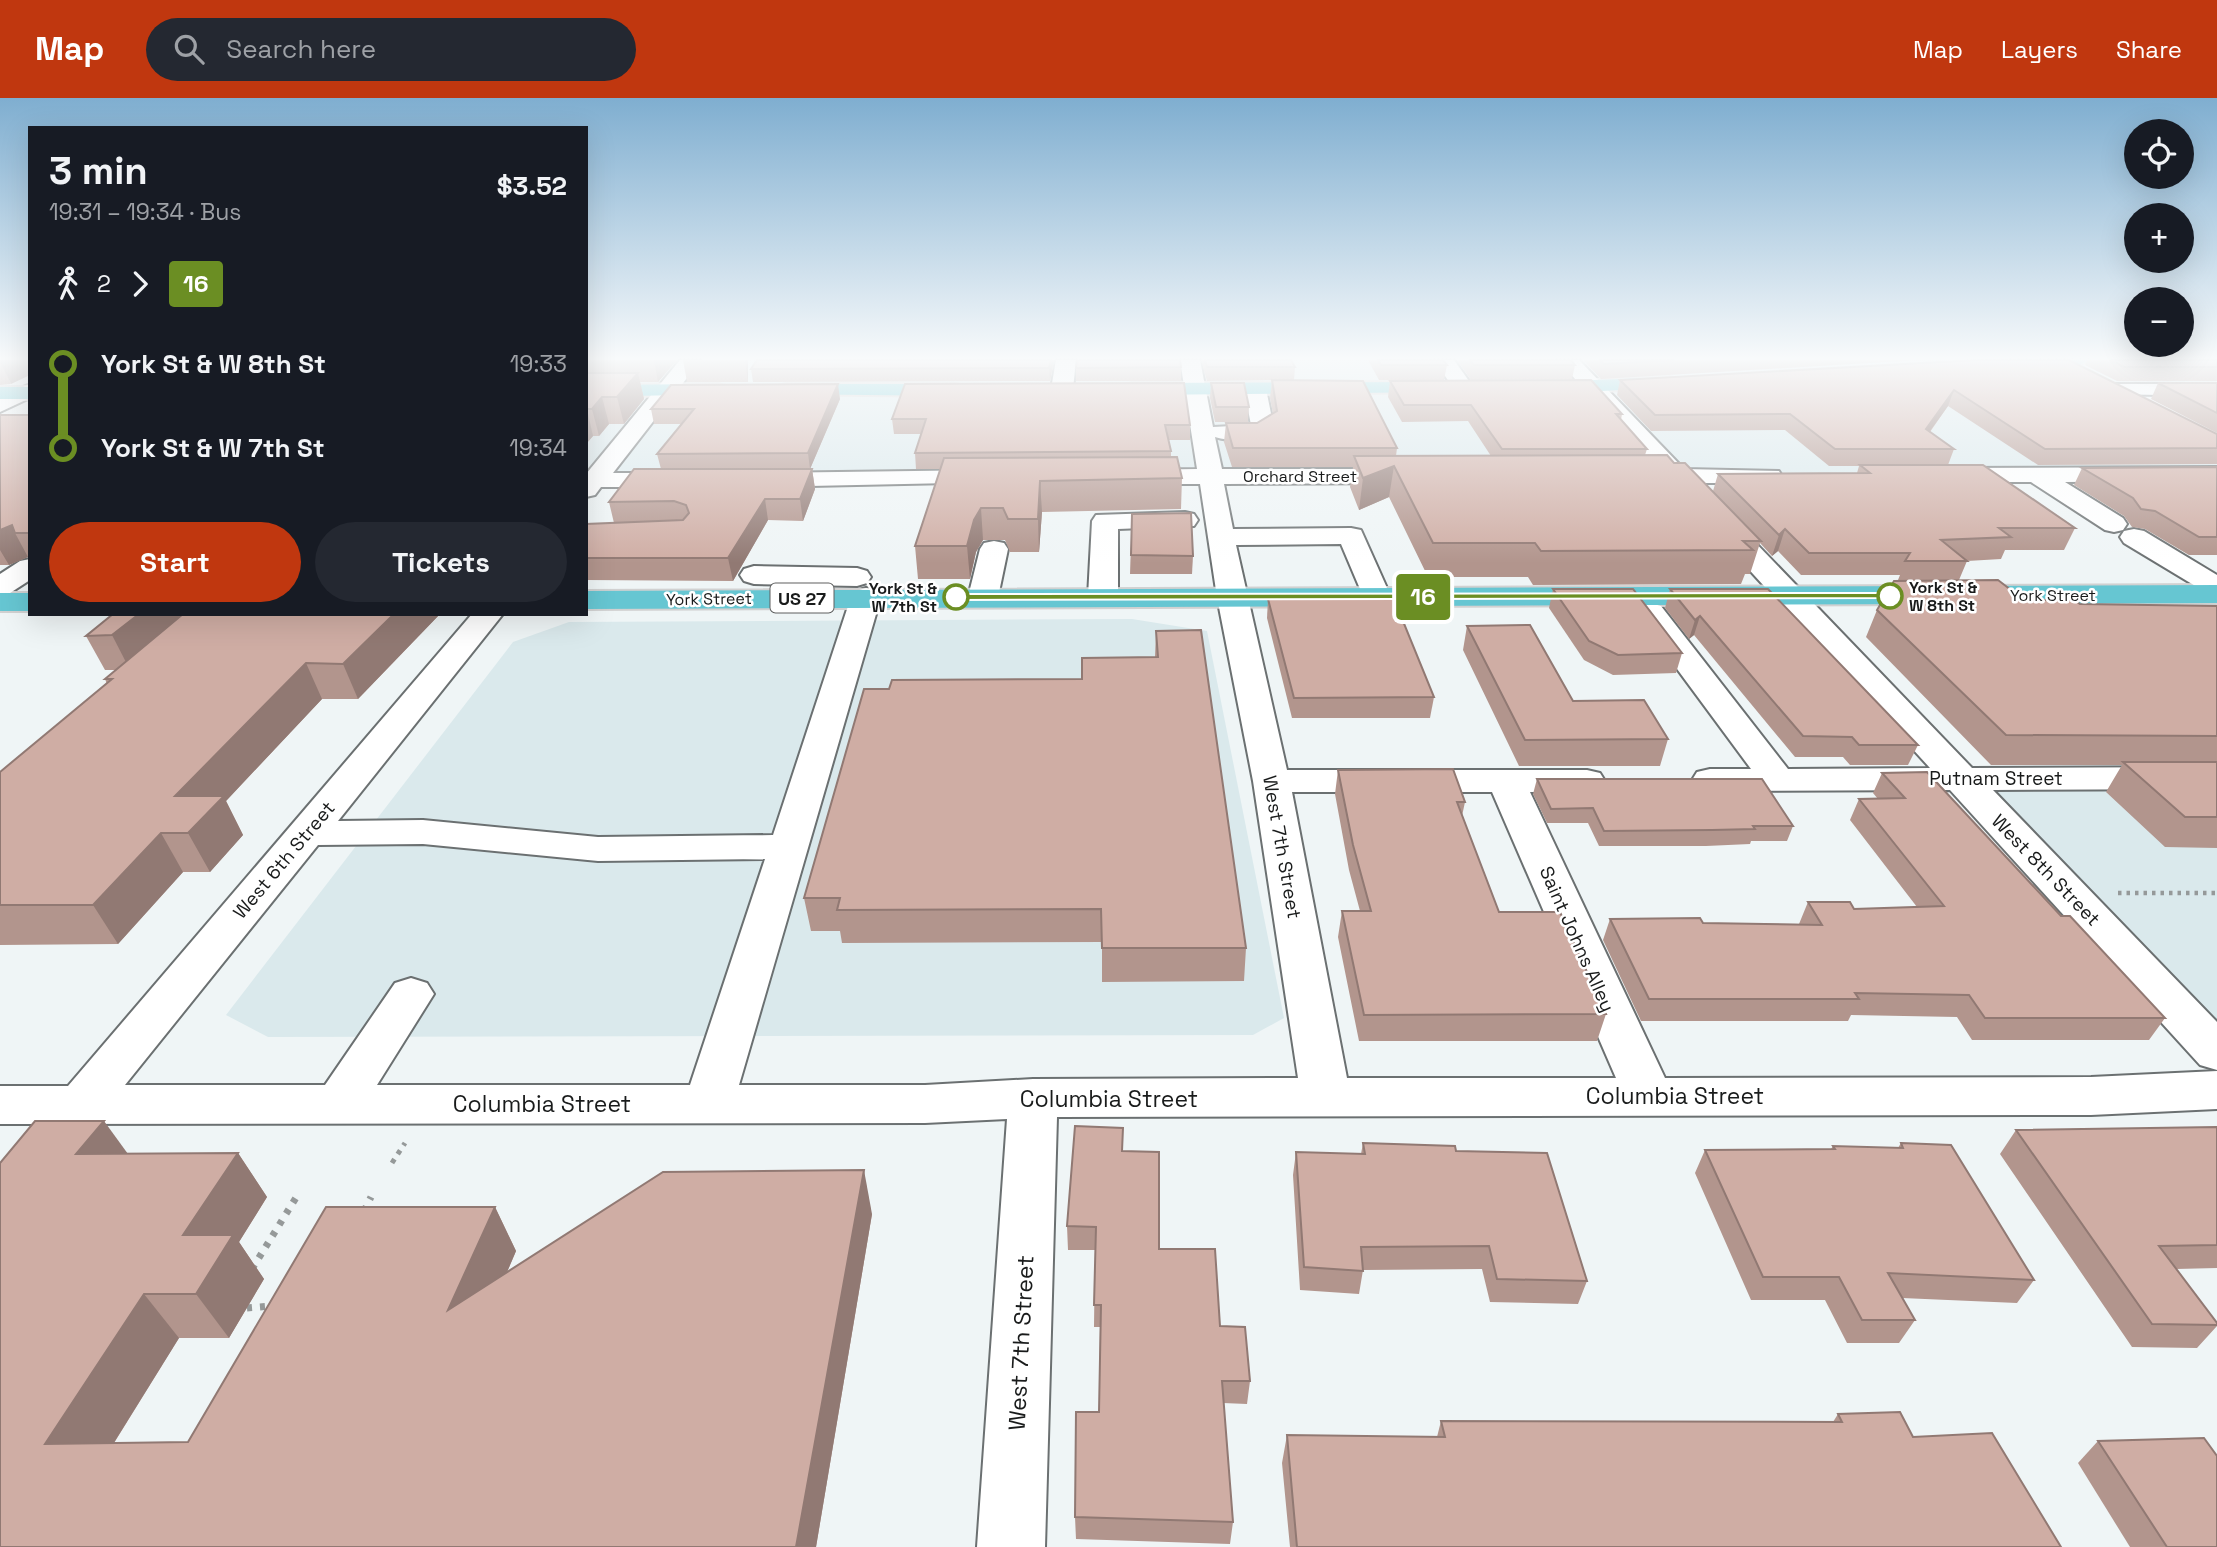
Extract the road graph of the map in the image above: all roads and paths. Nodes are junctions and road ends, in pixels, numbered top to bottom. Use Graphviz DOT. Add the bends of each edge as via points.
graph roads {
  1 [pos="636,428"];
  2 [pos="1201,428"];
  3 [pos="1263,428"];
  4 [pos="1631,428"];
  5 [pos="1202,432"];
  6 [pos="2217,474"];
  7 [pos="2038,475"];
  8 [pos="1425,476"];
  9 [pos="1617,476"];
  10 [pos="1676,476"];
  11 [pos="1800,476"];
  12 [pos="1926,476"];
  13 [pos="1020,477"];
  14 [pos="1114,477"];
  15 [pos="1211,477"];
  16 [pos="706,480"];
  17 [pos="734,480"];
  18 [pos="590,485"];
  19 [pos="1220,528"];
  20 [pos="994,549"];
  21 [pos="28,568"];
  22 [pos="754,575"];
  23 [pos="0,587"];
  24 [pos="862,587"];
  25 [pos="2217,587"];
  26 [pos="2217,594"];
  27 [pos="1790,596"];
  28 [pos="983,597"];
  29 [pos="1103,597"];
  30 [pos="1232,597"];
  31 [pos="1376,597"];
  32 [pos="1638,597"];
  33 [pos="588,600"];
  34 [pos="0,602"];
  35 [pos="28,602"];
  36 [pos="486,616"];
  37 [pos="1959,778"];
  38 [pos="2217,778"];
  39 [pos="1683,780"];
  40 [pos="1778,780"];
  41 [pos="1271,781"];
  42 [pos="1506,781"];
  43 [pos="1615,781"];
  44 [pos="306,833"];
  45 [pos="790,847"];
  46 [pos="2068,893"];
  47 [pos="2217,893"];
  48 [pos="411,994"];
  49 [pos="2217,1052"];
  50 [pos="2217,1090"];
  51 [pos="1650,1096"];
  52 [pos="1033,1098"];
  53 [pos="1326,1099"];
  54 [pos="709,1102"];
  55 [pos="339,1105"];
  56 [pos="80,1106"];
  57 [pos="4,1109"];
  58 [pos="408,1138"];
  59 [pos="392,1163"];
  60 [pos="297,1196"];
  61 [pos="371,1197"];
  62 [pos="359,1219"];
  63 [pos="246,1279"];
  64 [pos="282,1305"];
  65 [pos="247,1308"];
  66 [pos="1011,1547"];
  1 -- 18 [label="street"];
  2 -- 5 [label="street, West 7th Street"];
  3 -- 5 [label="street" via="1252,432"];
  4 -- 10 [label="street, West 8th Street"];
  5 -- 15 [label="street, West 7th Street"];
  6 -- 7 [label="street"];
  7 -- 12 [label="street"];
  7 -- 25 [label="street"];
  8 -- 15 [label="street, Orchard Street"];
  9 -- 10 [label="street"];
  10 -- 11 [label="street"];
  10 -- 27 [label="street, West 8th Street"];
  13 -- 17 [label="street"];
  14 -- 15 [label="street, Orchard Street"];
  15 -- 19 [label="street, West 7th Street"];
  16 -- 18 [label="street"];
  19 -- 29 [label="street" via="1105,521"];
  19 -- 30 [label="street, West 7th Street"];
  19 -- 31 [label="street" via="1351,536"];
  20 -- 28 [label="street"];
  21 -- 23 [label="street"];
  22 -- 24 [label="street" via="799,575"];
  24 -- 28 [label="main road, York Street / US 27"];
  24 -- 33 [label="main road, York Street / US 27"];
  24 -- 45 [label="street"];
  26 -- 27 [label="main road, York Street / US 27"];
  27 -- 32 [label="main road, York Street / US 27"];
  27 -- 37 [label="street, West 8th Street"];
  28 -- 29 [label="main road, York Street / US 27"];
  29 -- 30 [label="main road, York Street / US 27"];
  30 -- 31 [label="main road, York Street / US 27"];
  30 -- 41 [label="street, West 7th Street"];
  31 -- 32 [label="main road, York Street / US 27"];
  32 -- 40 [label="street"];
  34 -- 35 [label="main road"];
  36 -- 44 [label="street, West 6th Street"];
  37 -- 38 [label="street, Putnam Street"];
  37 -- 40 [label="street, Putnam Street"];
  37 -- 46 [label="street, West 8th Street"];
  39 -- 40 [label="street, Putnam Street"];
  41 -- 42 [label="street"];
  41 -- 53 [label="street, West 7th Street"];
  42 -- 43 [label="street"];
  42 -- 51 [label="street, Saint Johns Alley"];
  44 -- 45 [label="street" via="423,832 598,849"];
  44 -- 56 [label="street, West 6th Street"];
  45 -- 54 [label="street"];
  46 -- 47 [label="path"];
  46 -- 49 [label="street, West 8th Street"];
  48 -- 55 [label="street"];
  50 -- 51 [label="street, Columbia Street" via="2091,1096"];
  51 -- 53 [label="street, Columbia Street"];
  52 -- 53 [label="street, Columbia Street"];
  52 -- 54 [label="street, Columbia Street" via="925,1104"];
  52 -- 66 [label="street, West 7th Street"];
  54 -- 55 [label="street, Columbia Street"];
  55 -- 56 [label="street, Columbia Street"];
  56 -- 57 [label="street, Columbia Street"];
  58 -- 59 [label="path"];
  60 -- 63 [label="path"];
  61 -- 62 [label="path"];
  64 -- 65 [label="path"];
}
